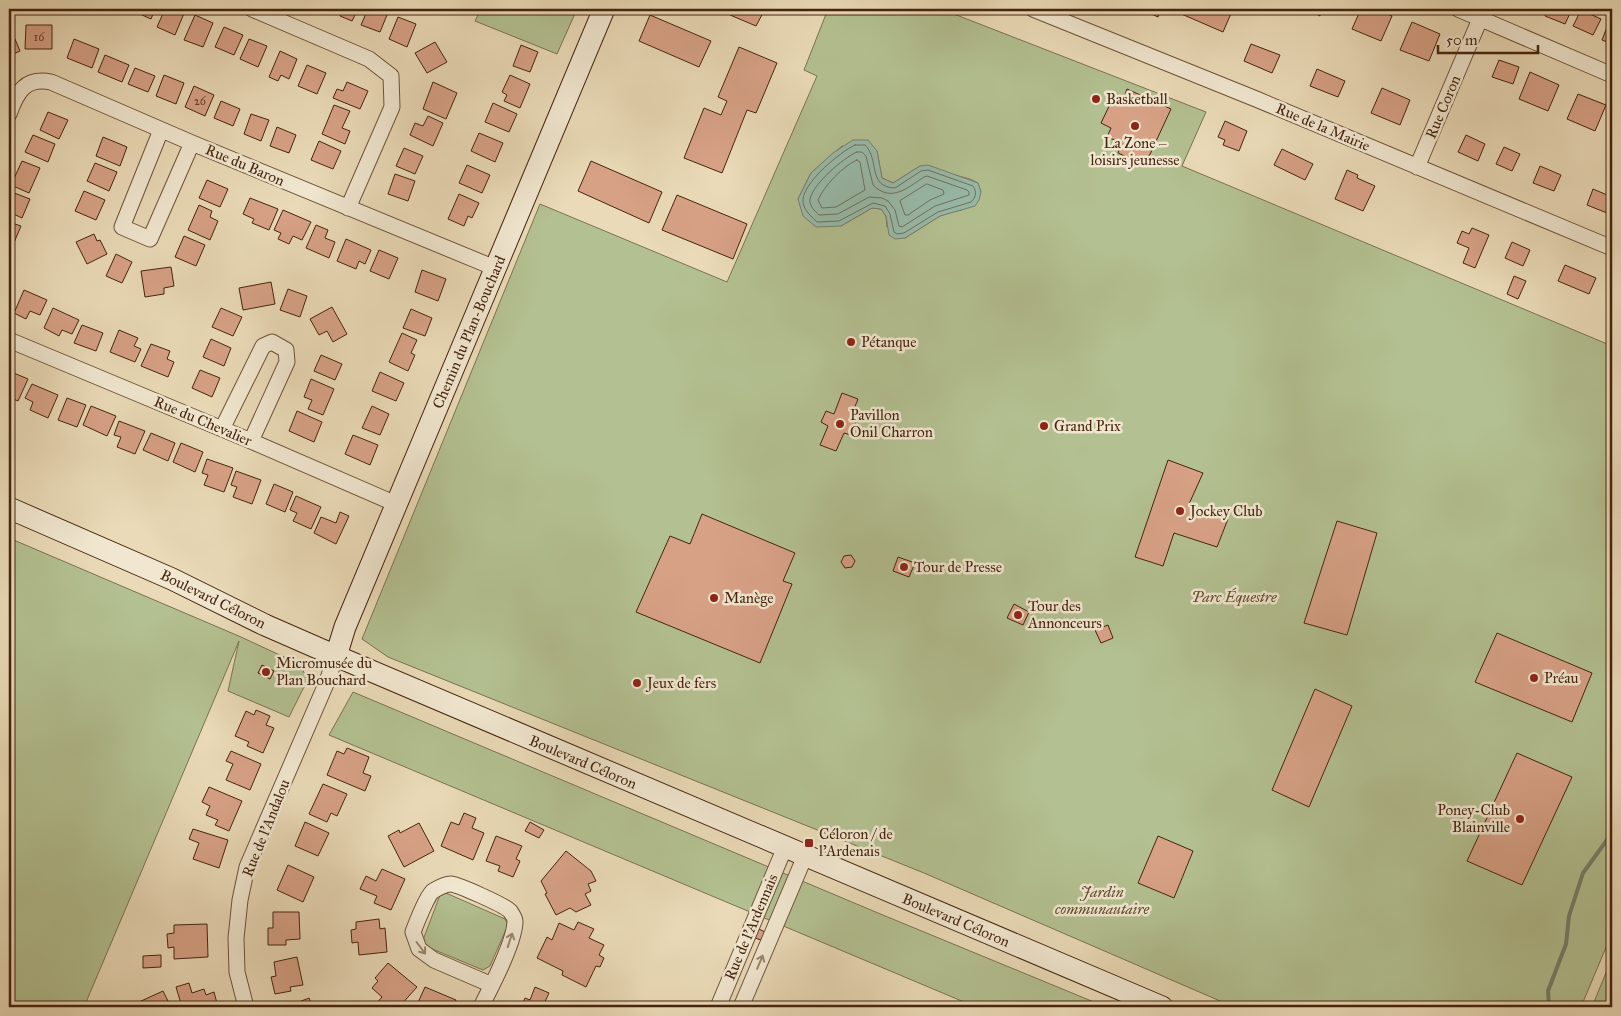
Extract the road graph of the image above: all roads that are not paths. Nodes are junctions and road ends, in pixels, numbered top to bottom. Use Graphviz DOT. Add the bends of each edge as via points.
graph roads {
  1 [pos="252,9"];
  2 [pos="604,9"];
  3 [pos="1033,9"];
  4 [pos="1458,9"];
  5 [pos="1480,19"];
  6 [pos="1612,75"];
  7 [pos="9,114"];
  8 [pos="161,130"];
  9 [pos="192,143"];
  10 [pos="1417,167"];
  11 [pos="348,208"];
  12 [pos="1612,248"];
  13 [pos="496,268"];
  14 [pos="9,340"];
  15 [pos="222,429"];
  16 [pos="251,441"];
  17 [pos="396,504"];
  18 [pos="9,508"];
  19 [pos="336,656"];
  20 [pos="785,848"];
  21 [pos="805,856"];
  22 [pos="492,985"];
  23 [pos="246,1007"];
  24 [pos="481,1007"];
  25 [pos="718,1007"];
  26 [pos="741,1007"];
  27 [pos="1162,1007"];
  1 -- 11 [label="street" via="370,59 391,76 392,107"];
  2 -- 13 [label="street, Chemin du Plan-Bouchard"];
  3 -- 10 [label="street, Rue de la Mairie"];
  4 -- 5 [label="street"];
  5 -- 6 [label="street"];
  5 -- 10 [label="street, Rue Coron"];
  7 -- 8 [label="street, Rue du Baron" via="19,91 29,83 51,82"];
  8 -- 9 [label="street, Rue du Baron"];
  8 -- 9 [label="street" via="122,227 150,239"];
  9 -- 11 [label="street, Rue du Baron"];
  10 -- 12 [label="street, Rue de la Mairie"];
  11 -- 13 [label="street, Rue du Baron"];
  13 -- 17 [label="street, Chemin du Plan-Bouchard"];
  14 -- 15 [label="street, Rue du Chevalier"];
  15 -- 16 [label="street, Rue du Chevalier"];
  15 -- 16 [label="street" via="263,346 272,342 286,350 287,362"];
  16 -- 17 [label="street, Rue du Chevalier"];
  17 -- 19 [label="street, Chemin du Plan-Bouchard"];
  18 -- 19 [label="street, Boulevard Céloron" via="153,570"];
  19 -- 20 [label="street, Boulevard Céloron"];
  19 -- 23 [label="street, Rue de l'Andalou" via="247,868 236,938 237,972"];
  20 -- 21 [label="street, Boulevard Céloron"];
  20 -- 25 [label="street, Rue de l'Ardennais"];
  26 -- 21 [label="street, Rue de l'Ardennais, one-way"];
  21 -- 27 [label="street, Boulevard Céloron"];
  22 -- 22 [label="street, one-way" via="515,919 509,910 458,885 448,884 432,892 412,932 419,948 434,960"];
  22 -- 24 [label="street"];
}
